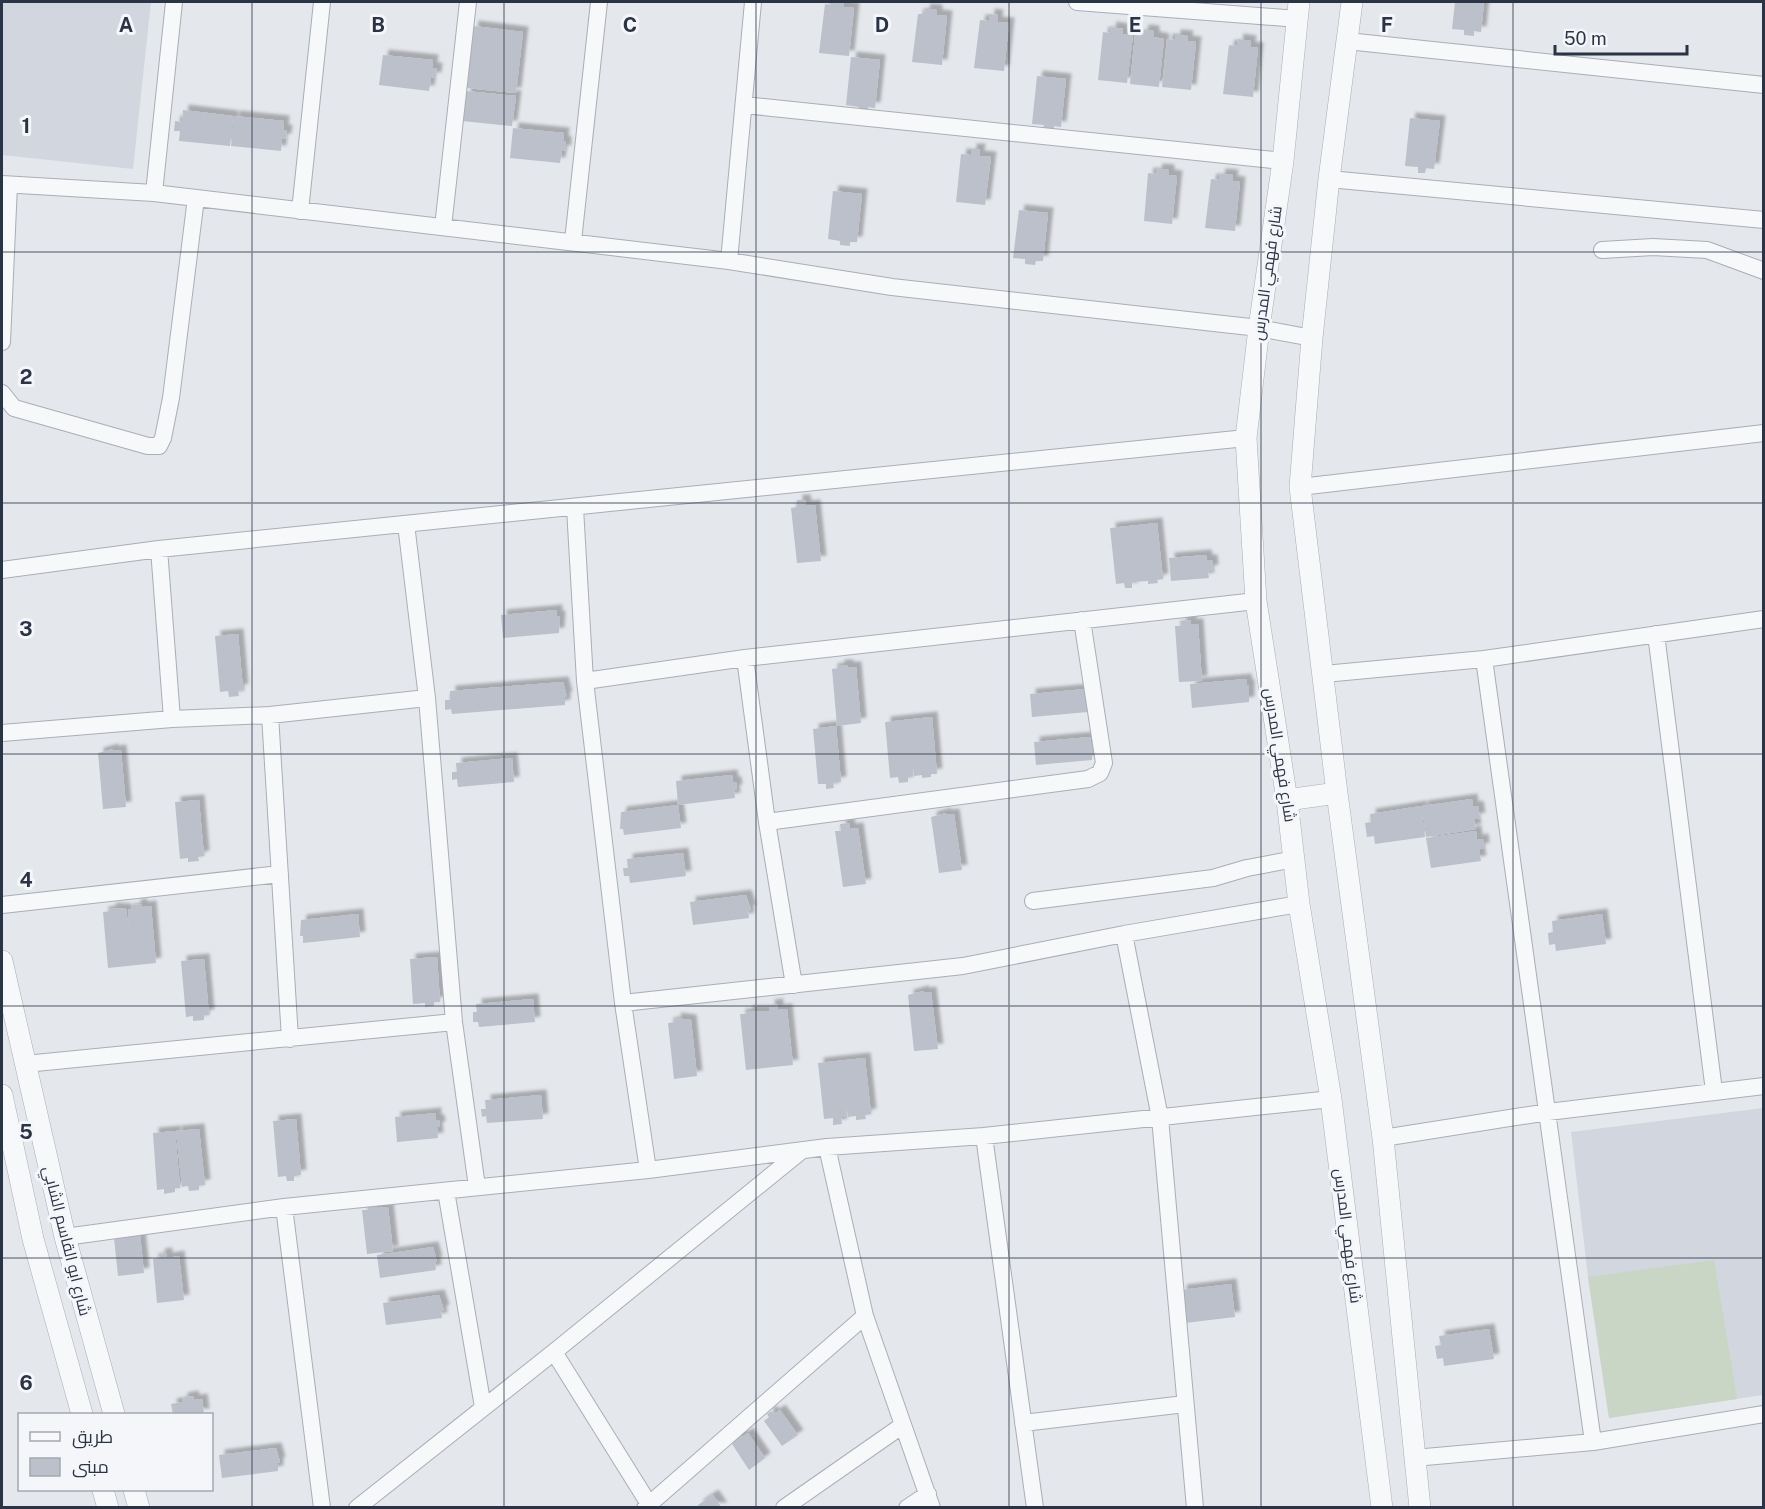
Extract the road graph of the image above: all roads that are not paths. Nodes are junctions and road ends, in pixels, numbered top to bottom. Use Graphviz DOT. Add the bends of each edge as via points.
graph roads {
  1 [pos="174,2"];
  2 [pos="322,2"];
  3 [pos="468,2"];
  4 [pos="599,2"];
  5 [pos="753,2"];
  6 [pos="1077,2"];
  7 [pos="1352,2"];
  8 [pos="1298,10"];
  9 [pos="1347,41"];
  10 [pos="1764,85"];
  11 [pos="744,105"];
  12 [pos="1283,161"];
  13 [pos="1329,179"];
  14 [pos="5,185"];
  15 [pos="154,193"];
  16 [pos="196,198"];
  17 [pos="300,211"];
  18 [pos="1764,220"];
  19 [pos="443,227"];
  20 [pos="573,241"];
  21 [pos="1602,250"];
  22 [pos="729,261"];
  23 [pos="1764,271"];
  24 [pos="1259,328"];
  25 [pos="1312,338"];
  26 [pos="2,342"];
  27 [pos="2,393"];
  28 [pos="1764,433"];
  29 [pos="1246,438"];
  30 [pos="1300,487"];
  31 [pos="576,508"];
  32 [pos="406,524"];
  33 [pos="159,549"];
  34 [pos="2,570"];
  35 [pos="1256,601"];
  36 [pos="1764,619"];
  37 [pos="1082,620"];
  38 [pos="1656,634"];
  39 [pos="745,658"];
  40 [pos="1484,659"];
  41 [pos="1324,674"];
  42 [pos="585,681"];
  43 [pos="427,698"];
  44 [pos="270,715"];
  45 [pos="172,719"];
  46 [pos="2,734"];
  47 [pos="1337,793"];
  48 [pos="1287,800"];
  49 [pos="767,822"];
  50 [pos="1295,860"];
  51 [pos="280,874"];
  52 [pos="1033,901"];
  53 [pos="1299,904"];
  54 [pos="2,905"];
  55 [pos="1124,934"];
  56 [pos="2,961"];
  57 [pos="794,985"];
  58 [pos="623,1003"];
  59 [pos="454,1022"];
  60 [pos="290,1040"];
  61 [pos="25,1064"];
  62 [pos="1764,1086"];
  63 [pos="1714,1092"];
  64 [pos="2,1095"];
  65 [pos="1331,1099"];
  66 [pos="1548,1112"];
  67 [pos="1160,1118"];
  68 [pos="984,1136"];
  69 [pos="1383,1138"];
  70 [pos="827,1147"];
  71 [pos="800,1152"];
  72 [pos="648,1170"];
  73 [pos="477,1187"];
  74 [pos="446,1191"];
  75 [pos="284,1207"];
  76 [pos="65,1237"];
  77 [pos="865,1316"];
  78 [pos="554,1352"];
  79 [pos="107,1391"];
  80 [pos="1185,1404"];
  81 [pos="80,1407"];
  82 [pos="483,1407"];
  83 [pos="114,1413"];
  84 [pos="1764,1414"];
  85 [pos="1023,1423"];
  86 [pos="903,1425"];
  87 [pos="1593,1442"];
  88 [pos="1414,1458"];
  89 [pos="103,1491"];
  90 [pos="134,1491"];
  91 [pos="930,1501"];
  92 [pos="647,1506"];
  93 [pos="108,1508"];
  94 [pos="139,1508"];
  95 [pos="322,1508"];
  96 [pos="357,1508"];
  97 [pos="784,1508"];
  98 [pos="907,1508"];
  99 [pos="1035,1508"];
  100 [pos="1195,1508"];
  101 [pos="1382,1508"];
  102 [pos="1420,1508"];
  1 -- 15 [label="street"];
  2 -- 17 [label="street"];
  3 -- 19 [label="street"];
  4 -- 20 [label="street"];
  5 -- 11 [label="street"];
  6 -- 8 [label="street"];
  7 -- 9 [label="street"];
  8 -- 12 [label="street, شارع فهمي المدرس"];
  9 -- 10 [label="street"];
  9 -- 13 [label="street"];
  11 -- 12 [label="street"];
  11 -- 22 [label="street"];
  12 -- 24 [label="street, شارع فهمي المدرس"];
  13 -- 18 [label="street"];
  13 -- 25 [label="street"];
  14 -- 15 [label="street"];
  14 -- 26 [label="street"];
  15 -- 16 [label="street"];
  16 -- 17 [label="street"];
  16 -- 27 [label="street" via="171,398 159,446 14,408"];
  17 -- 19 [label="street"];
  19 -- 20 [label="street"];
  20 -- 22 [label="street"];
  21 -- 23 [label="street" via="1707,250"];
  22 -- 24 [label="street" via="892,287"];
  24 -- 25 [label="street"];
  24 -- 29 [label="street, شارع فهمي المدرس"];
  25 -- 30 [label="street"];
  28 -- 30 [label="street"];
  29 -- 31 [label="street"];
  29 -- 35 [label="street, شارع فهمي المدرس"];
  30 -- 41 [label="street"];
  31 -- 32 [label="street"];
  31 -- 42 [label="street"];
  32 -- 33 [label="street"];
  32 -- 43 [label="street"];
  33 -- 34 [label="street"];
  33 -- 45 [label="street"];
  35 -- 37 [label="street"];
  35 -- 48 [label="street, شارع فهمي المدرس"];
  36 -- 38 [label="street"];
  37 -- 39 [label="street"];
  37 -- 49 [label="street" via="1104,763 1100,773 1088,779"];
  38 -- 40 [label="street"];
  38 -- 63 [label="street"];
  39 -- 42 [label="street"];
  39 -- 49 [label="street"];
  40 -- 41 [label="street"];
  40 -- 66 [label="street"];
  41 -- 47 [label="street"];
  42 -- 58 [label="street"];
  43 -- 44 [label="street"];
  43 -- 59 [label="street"];
  44 -- 45 [label="street"];
  44 -- 51 [label="street"];
  45 -- 46 [label="street"];
  47 -- 48 [label="street"];
  47 -- 69 [label="street"];
  48 -- 50 [label="street, شارع فهمي المدرس"];
  49 -- 57 [label="street"];
  50 -- 52 [label="street" via="1213,878"];
  50 -- 53 [label="street, شارع فهمي المدرس"];
  51 -- 54 [label="street"];
  51 -- 60 [label="street"];
  53 -- 55 [label="street"];
  53 -- 65 [label="street, شارع فهمي المدرس"];
  55 -- 57 [label="street" via="963,966"];
  55 -- 67 [label="street"];
  56 -- 61 [label="street, شارع ابو القاسم الشابي"];
  57 -- 58 [label="street"];
  58 -- 72 [label="street"];
  59 -- 60 [label="street"];
  59 -- 73 [label="street"];
  60 -- 61 [label="street"];
  61 -- 76 [label="street, شارع ابو القاسم الشابي"];
  62 -- 63 [label="street"];
  63 -- 66 [label="street"];
  64 -- 81 [label="street, شارع ابو القاسم الشابي" via="33,1239"];
  65 -- 67 [label="street"];
  65 -- 101 [label="street, شارع فهمي المدرس"];
  66 -- 69 [label="street"];
  66 -- 87 [label="street"];
  67 -- 68 [label="street"];
  67 -- 80 [label="street"];
  68 -- 70 [label="street"];
  68 -- 85 [label="street"];
  69 -- 88 [label="street"];
  70 -- 71 [label="street"];
  70 -- 77 [label="street"];
  71 -- 72 [label="street"];
  71 -- 78 [label="street"];
  72 -- 73 [label="street"];
  73 -- 74 [label="street"];
  74 -- 75 [label="street"];
  74 -- 82 [label="street"];
  75 -- 76 [label="street"];
  75 -- 95 [label="street"];
  76 -- 79 [label="street, شارع ابو القاسم الشابي"];
  77 -- 86 [label="street"];
  77 -- 92 [label="street"];
  78 -- 82 [label="street"];
  78 -- 92 [label="street"];
  79 -- 81 [label="street"];
  79 -- 83 [label="street, شارع ابو القاسم الشابي"];
  80 -- 85 [label="street"];
  80 -- 100 [label="street"];
  82 -- 96 [label="street"];
  84 -- 87 [label="street"];
  85 -- 99 [label="street"];
  86 -- 91 [label="street"];
  86 -- 97 [label="street"];
  87 -- 88 [label="street"];
  88 -- 102 [label="street"];
  89 -- 93 [label="street"];
  90 -- 94 [label="street"];
  91 -- 98 [label="street"];
}
